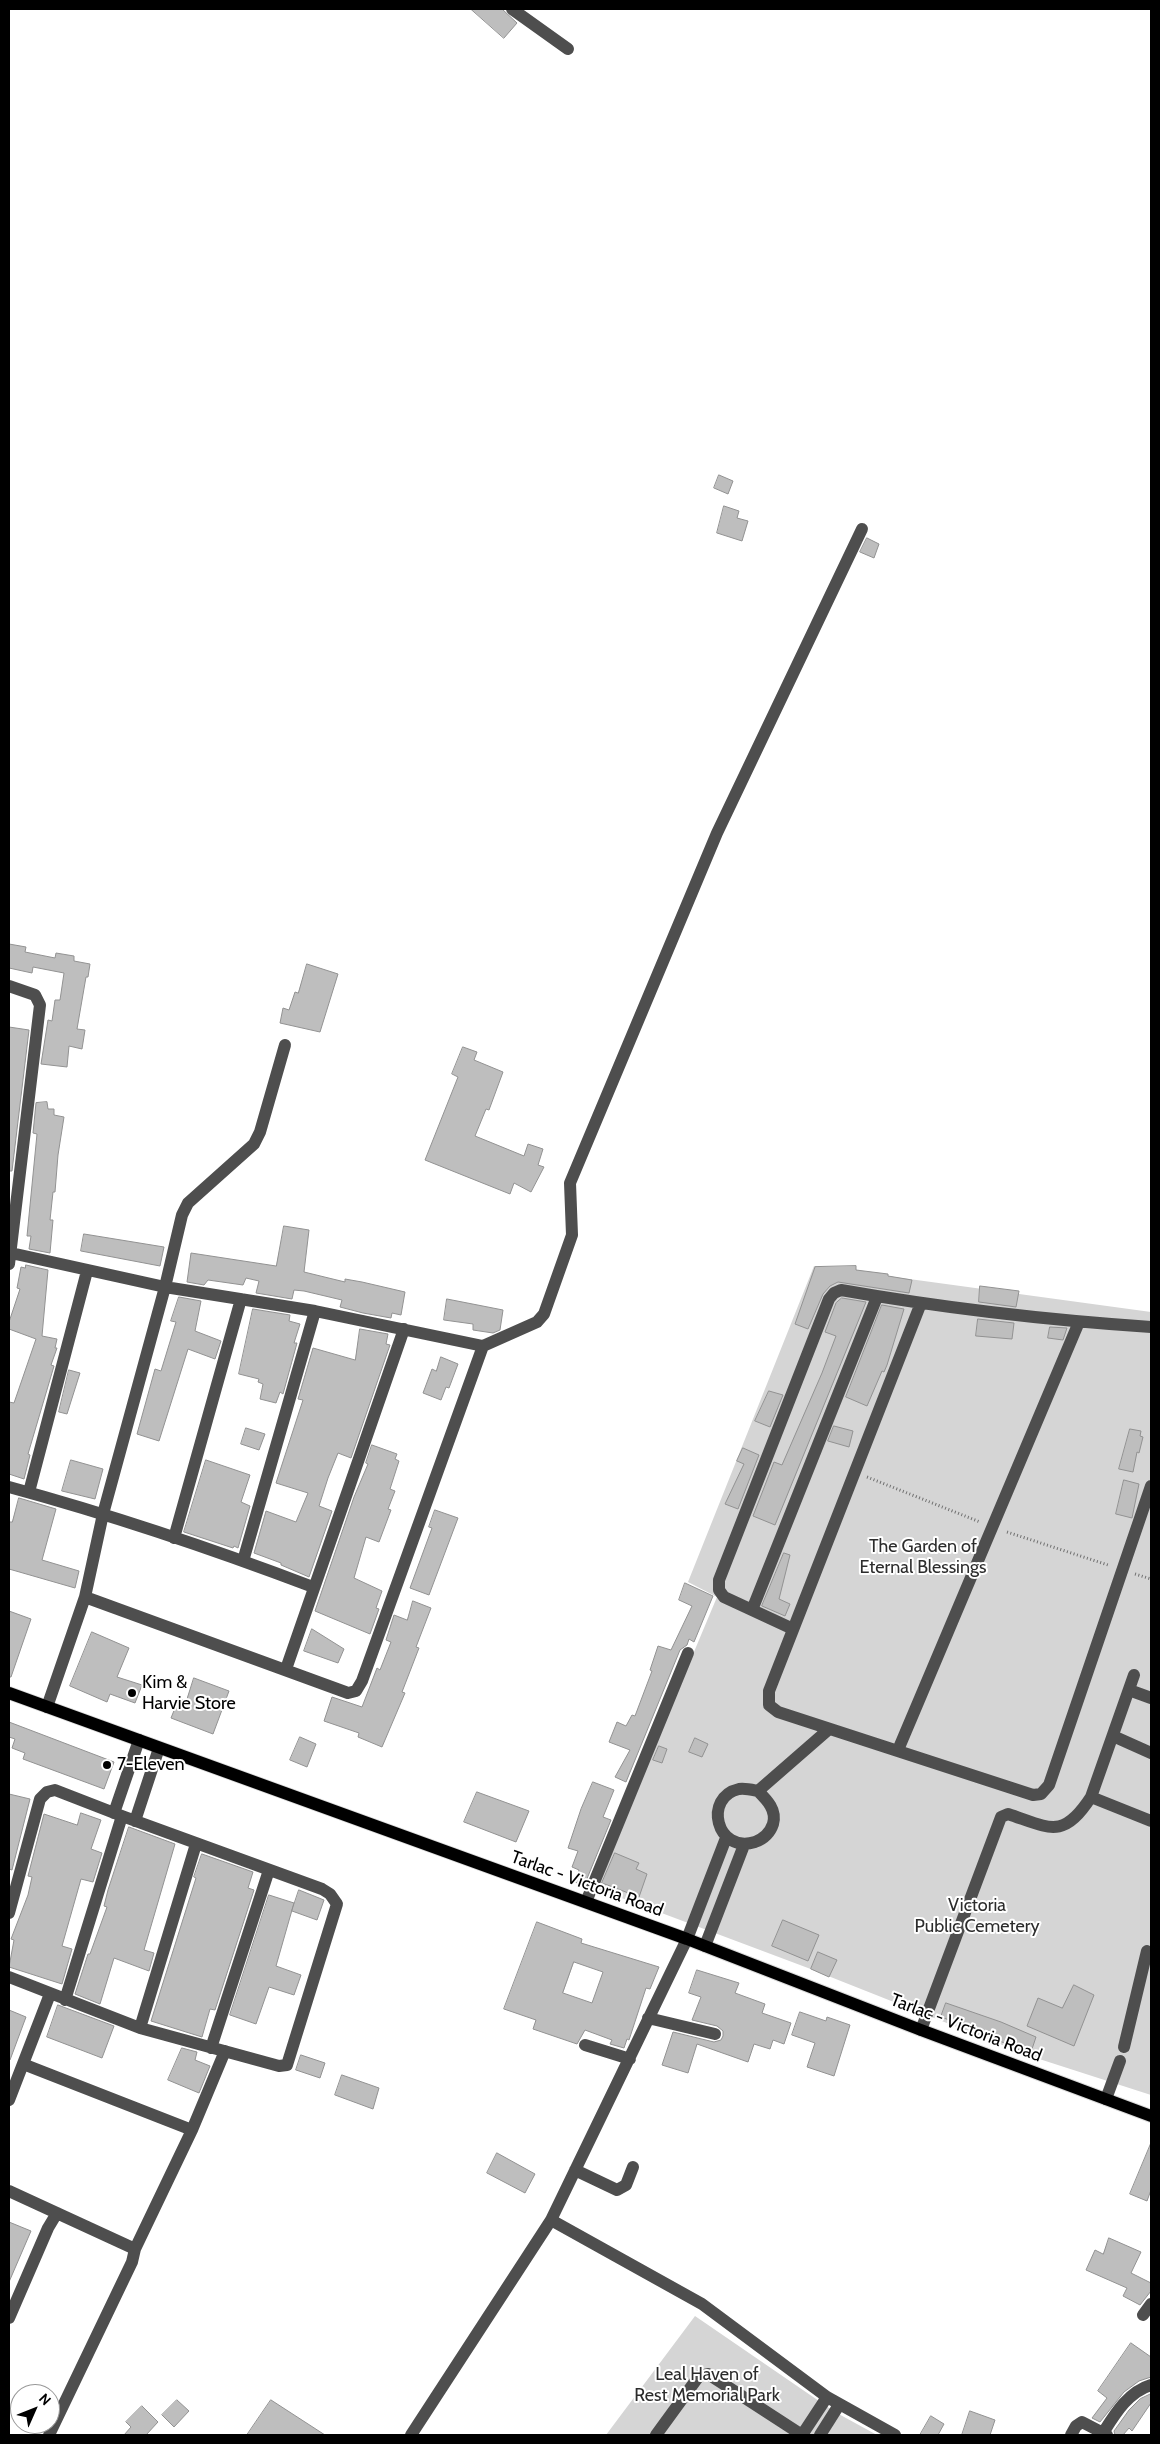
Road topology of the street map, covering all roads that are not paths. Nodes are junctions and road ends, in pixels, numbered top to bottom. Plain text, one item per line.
1 (512, 9) edge
2 (568, 49) dead end
3 (862, 529) dead end
4 (9, 986) edge
5 (285, 1045) dead end
6 (10, 1259) edge
7 (87, 1271) junction
8 (165, 1286) junction
9 (877, 1297) junction
10 (241, 1299) junction
11 (921, 1303) junction
12 (315, 1311) junction
13 (1079, 1322) junction
14 (1151, 1328) edge
15 (404, 1329) junction
16 (483, 1346) junction
17 (1151, 1486) edge
18 (9, 1487) edge
19 (29, 1492) junction
20 (103, 1514) junction
21 (174, 1538) junction
22 (243, 1560) junction
23 (313, 1587) junction
24 (85, 1597) junction
25 (752, 1610) junction
26 (793, 1629) junction
27 (688, 1653) dead end
28 (286, 1669) junction
29 (1134, 1675) dead end
30 (1129, 1690) junction
31 (9, 1693) edge
32 (1151, 1698) edge
33 (47, 1707) junction
34 (828, 1730) junction
35 (1113, 1736) junction
36 (139, 1740) junction
37 (159, 1748) junction
38 (898, 1750) junction
39 (1151, 1753) edge
40 (758, 1791) junction
41 (1091, 1797) junction
42 (118, 1815) junction
43 (135, 1821) junction
44 (1151, 1821) edge
45 (726, 1838) junction
46 (196, 1844) junction
47 (744, 1845) junction
48 (269, 1870) junction
49 (586, 1902) junction
50 (9, 1913) edge
51 (687, 1939) junction
52 (705, 1946) junction
53 (1147, 1952) dead end
54 (9, 1977) edge
55 (50, 1994) junction
56 (65, 2000) junction
57 (648, 2018) junction
58 (140, 2028) junction
59 (921, 2030) junction
60 (715, 2034) dead end
61 (585, 2045) dead end
62 (1124, 2047) dead end
63 (211, 2048) junction
64 (225, 2051) junction
65 (630, 2058) junction
66 (1120, 2060) dead end
67 (23, 2064) junction
68 (1106, 2099) junction
69 (9, 2100) edge
70 (1151, 2116) edge
71 (192, 2130) junction
72 (632, 2167) dead end
73 (575, 2170) junction
74 (9, 2191) edge
75 (57, 2213) junction
76 (552, 2220) junction
77 (135, 2249) junction
78 (1151, 2304) edge
79 (1143, 2315) dead end
80 (9, 2318) edge
81 (1151, 2385) edge
82 (827, 2397) junction
83 (839, 2405) junction
84 (1105, 2434) edge
85 (49, 2435) edge
86 (411, 2435) edge
87 (656, 2435) edge
88 (802, 2435) edge
89 (820, 2435) edge
90 (895, 2435) edge
91 (1071, 2435) edge

1 - 2 street
3 - 16 street
4 - 6 street
5 - 8 street
6 - 7 street
7 - 8 street
7 - 19 street
8 - 10 street
8 - 20 street
9 - 11 street
9 - 25 street
9 - 25 street
10 - 12 street
10 - 21 street
11 - 13 street
11 - 26 street
12 - 15 street
12 - 22 street
13 - 14 street
13 - 38 street
15 - 16 street
15 - 23 street
16 - 28 street
17 - 38 street
18 - 19 street
19 - 20 street
20 - 21 street
20 - 24 street
21 - 22 street
22 - 23 street
23 - 28 street
24 - 28 street
24 - 33 street
25 - 26 street
26 - 34 street
27 - 49 street
29 - 30 street
30 - 32 street
30 - 35 street
31 - 33 main road, Tarlac - Victoria Road
33 - 36 main road, Tarlac - Victoria Road
34 - 38 street
34 - 40 street
35 - 39 street
35 - 41 street
36 - 37 main road, Tarlac - Victoria Road
36 - 42 street
37 - 43 street
37 - 49 main road, Tarlac - Victoria Road
40 - 45 street
40 - 47 street
41 - 44 street
41 - 59 street
42 - 43 street
42 - 50 street
42 - 56 street
43 - 46 street
45 - 47 street
45 - 51 street
46 - 48 street
46 - 58 street
47 - 52 street
48 - 63 street
48 - 64 street
49 - 51 main road, Tarlac - Victoria Road
51 - 52 main road, Tarlac - Victoria Road
51 - 57 street
52 - 59 main road, Tarlac - Victoria Road
53 - 62 street
54 - 55 street
55 - 56 street
55 - 67 street
56 - 58 street
57 - 60 street
57 - 65 street
58 - 63 street
59 - 68 main road, Tarlac - Victoria Road
61 - 65 street
63 - 64 street
64 - 71 street
65 - 73 street
66 - 68 street
67 - 69 street
67 - 71 street
68 - 70 main road, Tarlac - Victoria Road
71 - 77 street
72 - 73 street
73 - 76 street
74 - 75 street
75 - 77 street
75 - 80 street
76 - 82 street
76 - 86 street
77 - 85 street
78 - 79 street
81 - 84 street
82 - 83 street
82 - 88 street
83 - 89 street
83 - 90 street
84 - 91 street
87 - 88 street

